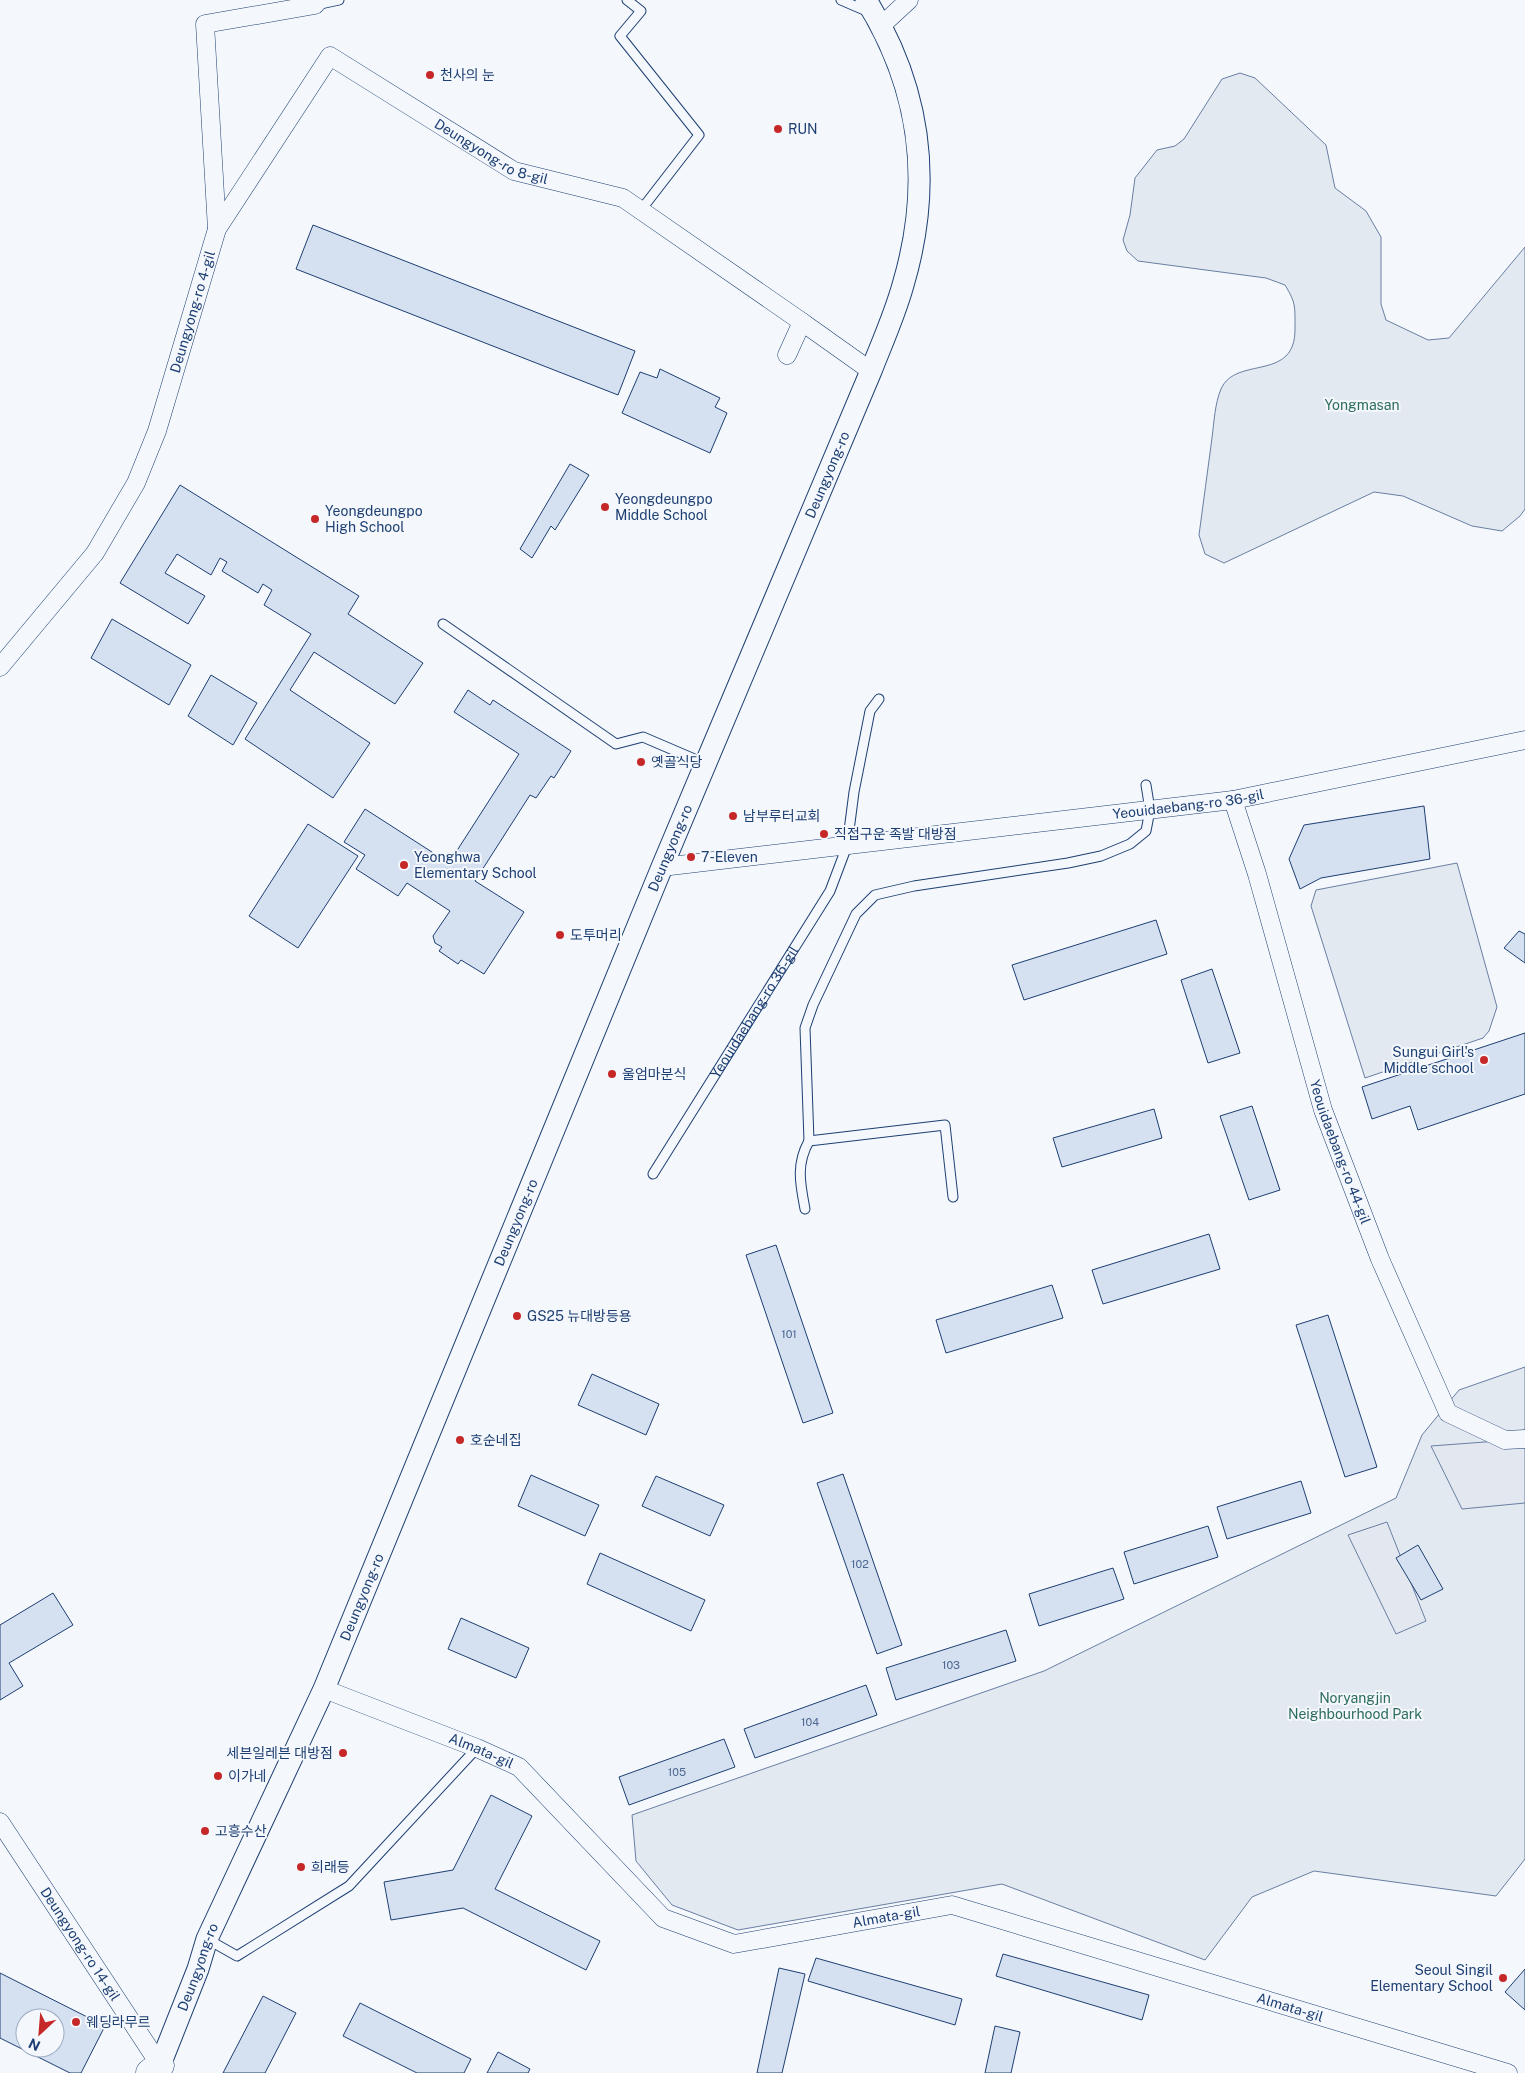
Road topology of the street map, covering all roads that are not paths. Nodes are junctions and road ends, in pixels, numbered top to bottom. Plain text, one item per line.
1 (339, 0) edge
2 (627, 0) edge
3 (841, 0) edge
4 (909, 0) edge
5 (317, 3) edge
6 (874, 14) edge
7 (641, 210) junction
8 (217, 229) junction
9 (802, 322) junction
10 (787, 355) dead end
11 (871, 371) junction
12 (443, 624) dead end
13 (0, 667) edge
14 (879, 699) dead end
15 (1525, 740) edge
16 (706, 764) junction
17 (1146, 785) dead end
18 (1233, 800) junction
19 (1150, 810) junction
20 (847, 846) junction
21 (662, 867) junction
22 (810, 1141) junction
23 (652, 1174) dead end
24 (953, 1198) dead end
25 (805, 1209) dead end
26 (1525, 1439) edge
27 (324, 1689) junction
28 (476, 1748) junction
29 (0, 1822) edge
30 (207, 1939) junction
31 (156, 2070) edge
32 (1508, 2073) edge

1 - 5 lane
2 - 7 lane
3 - 6 lane
4 - 6 street
5 - 8 street, Deungyong-ro 4-gil
6 - 11 street, Deungyong-ro
7 - 8 street, Deungyong-ro 8-gil
7 - 9 street, Deungyong-ro 8-gil
8 - 13 street, Deungyong-ro 4-gil
9 - 10 street
9 - 11 street
11 - 16 street, Deungyong-ro
12 - 16 lane
14 - 20 lane, Yeouidaebang-ro 36-gil
15 - 18 street, Yeouidaebang-ro 36-gil
16 - 21 street, Deungyong-ro
17 - 19 lane
18 - 19 street, Yeouidaebang-ro 36-gil
18 - 26 street, Yeouidaebang-ro 44-gil
19 - 20 street, Yeouidaebang-ro 36-gil
19 - 22 lane
20 - 21 street, Yeouidaebang-ro 36-gil
20 - 23 lane, Yeouidaebang-ro 36-gil
21 - 27 street, Deungyong-ro
22 - 24 lane
22 - 25 lane
27 - 28 street, Almata-gil
27 - 30 street, Deungyong-ro
28 - 30 lane
28 - 32 street, Almata-gil
29 - 31 street, Deungyong-ro 14-gil
30 - 31 street, Deungyong-ro

